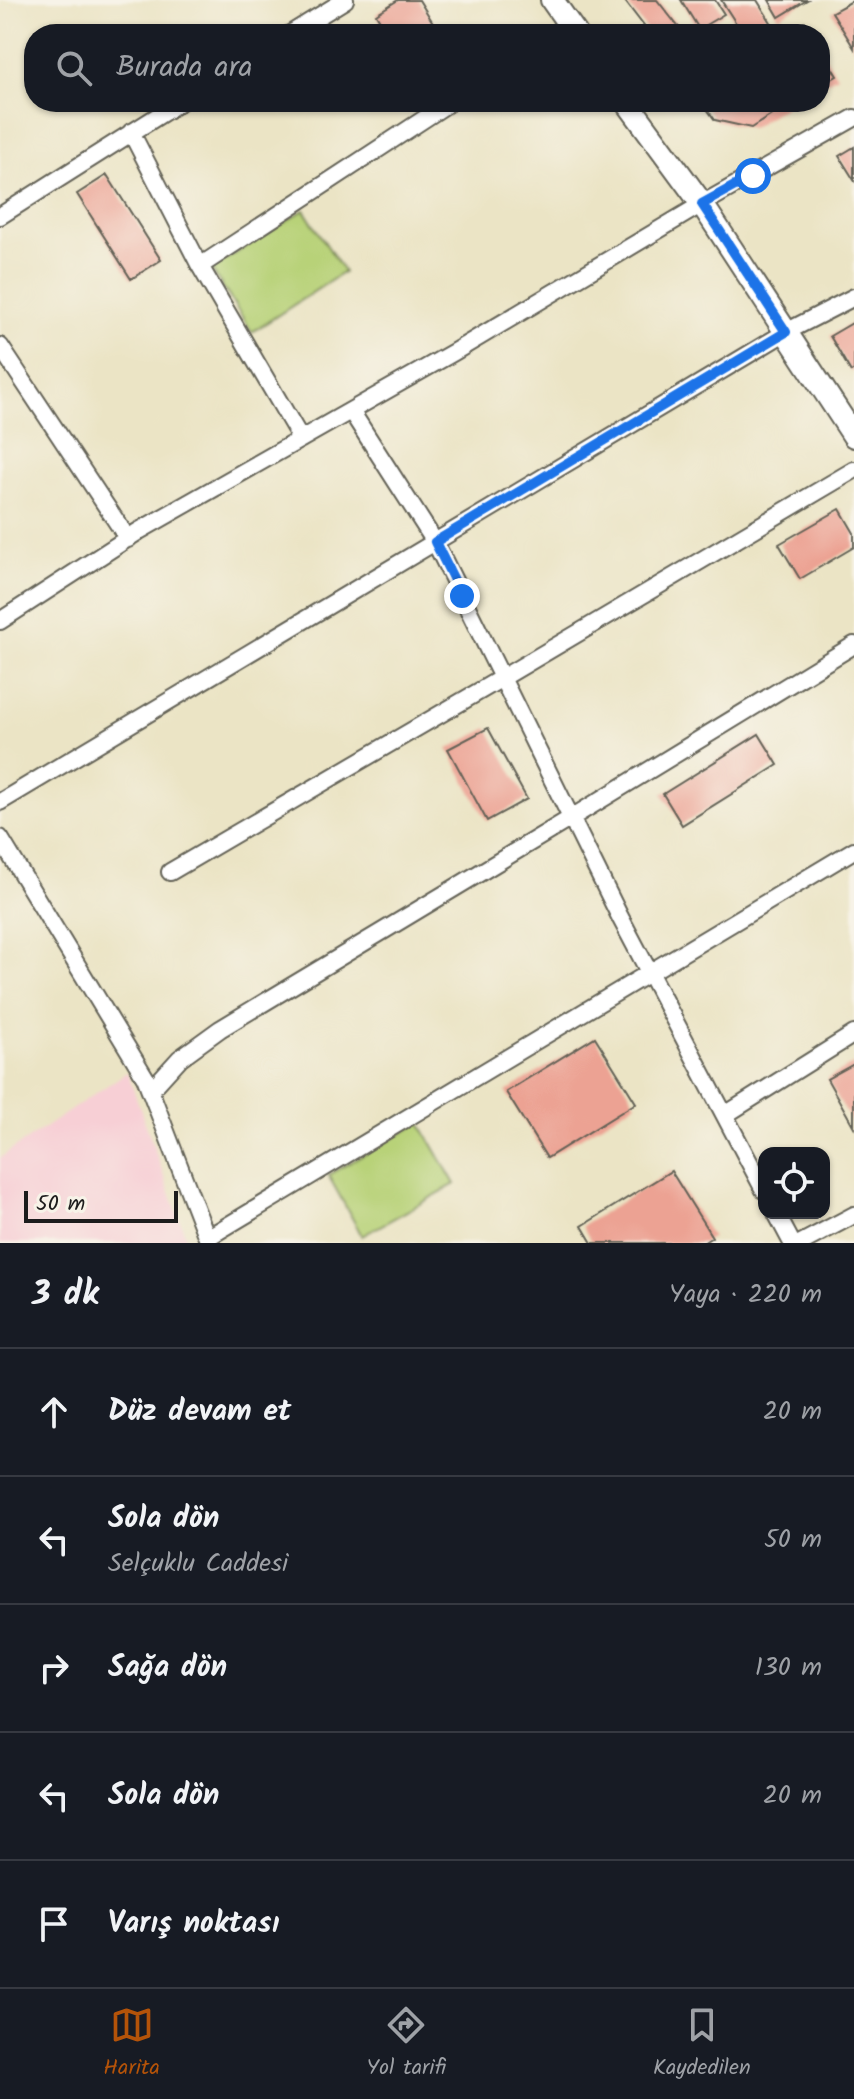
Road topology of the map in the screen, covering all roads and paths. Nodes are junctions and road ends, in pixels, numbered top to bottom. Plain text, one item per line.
1 (345, 0) edge
2 (552, 0) edge
3 (306, 24) edge
4 (563, 24) edge
5 (164, 112) edge
6 (435, 112) edge
7 (634, 112) edge
8 (854, 118) edge
9 (131, 132) junction
10 (702, 204) junction
11 (0, 216) edge
12 (200, 266) junction
13 (854, 297) edge
14 (786, 332) junction
15 (0, 346) edge
16 (351, 411) junction
17 (854, 436) edge
18 (301, 439) junction
19 (854, 470) edge
20 (128, 539) junction
21 (435, 542) junction
22 (0, 621) edge
23 (854, 645) edge
24 (502, 678) junction
25 (0, 802) edge
26 (571, 818) junction
27 (0, 838) edge
28 (854, 850) edge
29 (170, 872) dead end
30 (650, 973) junction
31 (854, 1034) edge
32 (150, 1091) junction
33 (725, 1115) junction
34 (758, 1178) edge
35 (854, 1215) edge
36 (779, 1219) edge
37 (208, 1241) edge
38 (792, 1243) edge
39 (801, 1243) edge

1 - 3 street
2 - 4 street
5 - 9 street
6 - 12 street
7 - 10 street
8 - 10 street
9 - 11 street
9 - 12 street
10 - 14 street
10 - 16 street
12 - 18 street
13 - 14 street
14 - 17 street
14 - 21 street
15 - 20 street
16 - 18 street
16 - 21 street
18 - 20 street
19 - 24 street
20 - 22 street
21 - 24 street
21 - 25 street
23 - 26 street
24 - 26 street
24 - 29 street
26 - 30 street
26 - 32 street
27 - 32 street
28 - 30 street
30 - 33 street
30 - 37 street
31 - 33 street
32 - 37 street
33 - 34 street
35 - 39 street
36 - 38 street

